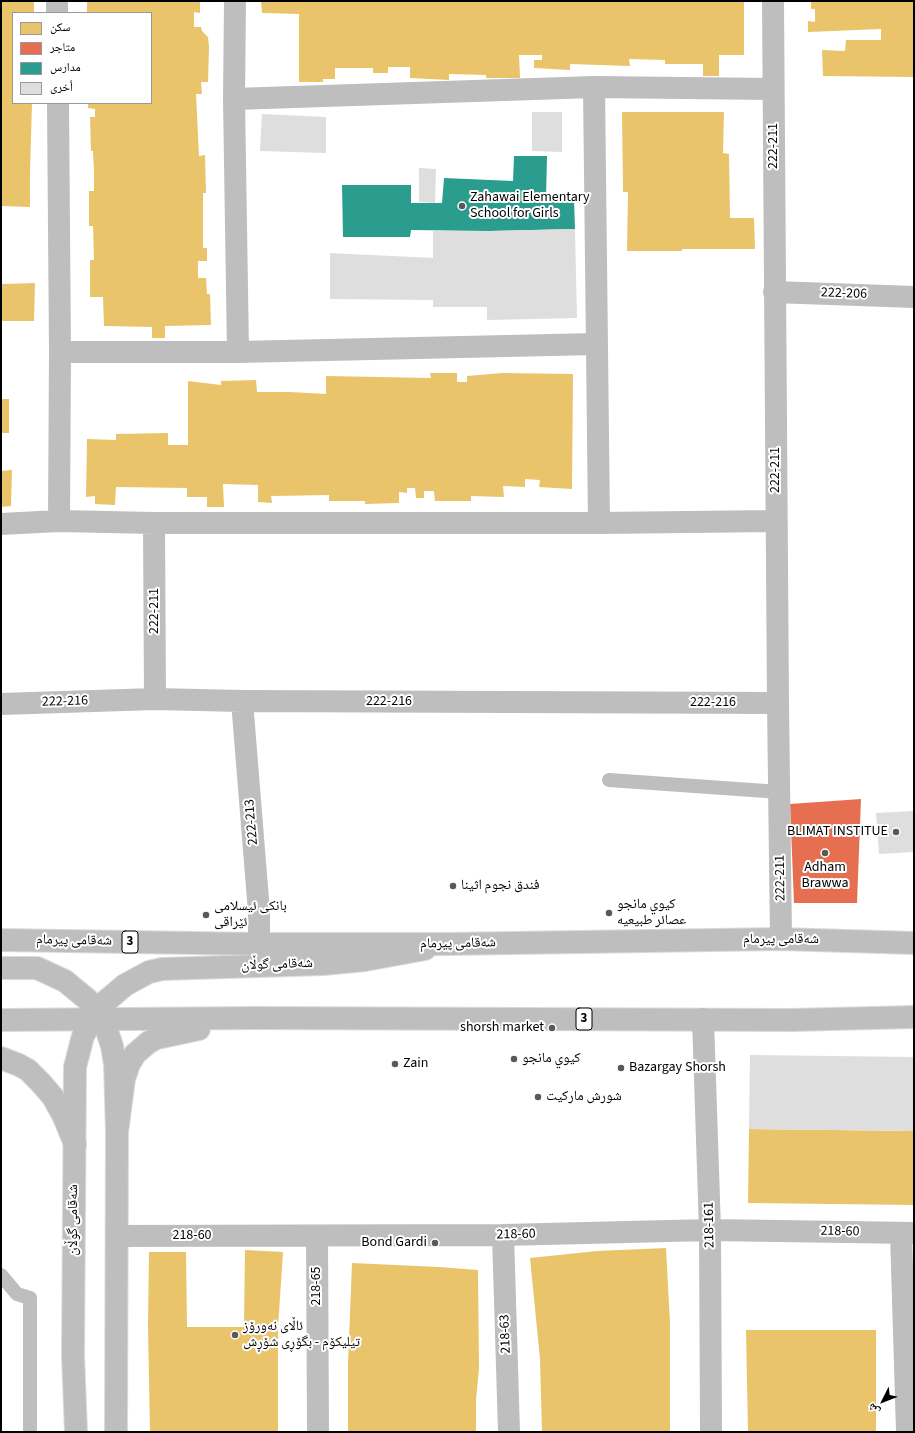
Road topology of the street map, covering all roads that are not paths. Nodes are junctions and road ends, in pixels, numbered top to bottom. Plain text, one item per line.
1 (57, 1) edge
2 (235, 1) edge
3 (773, 1) edge
4 (58, 12) edge
5 (594, 87) junction
6 (773, 89) junction
7 (234, 99) junction
8 (58, 104) edge
9 (774, 292) junction
10 (914, 297) edge
11 (596, 344) junction
12 (60, 352) junction
13 (238, 352) junction
14 (59, 521) junction
15 (776, 521) junction
16 (154, 523) junction
17 (599, 523) junction
18 (1, 524) edge
19 (155, 699) junction
20 (242, 701) junction
21 (778, 703) junction
22 (1, 704) edge
23 (609, 780) dead end
24 (780, 792) junction
25 (781, 939) junction
26 (1, 940) edge
27 (914, 943) edge
28 (259, 944) junction
29 (446, 944) junction
30 (1, 968) edge
31 (97, 1017) junction
32 (914, 1017) edge
33 (254, 1018) junction
34 (703, 1019) junction
35 (1, 1020) edge
36 (1, 1058) edge
37 (116, 1132) junction
38 (75, 1144) junction
39 (710, 1230) junction
40 (907, 1233) edge
41 (503, 1235) junction
42 (117, 1236) junction
43 (317, 1236) junction
44 (1, 1275) edge
45 (30, 1432) edge
46 (76, 1432) edge
47 (116, 1432) edge
48 (318, 1432) edge
49 (509, 1432) edge
50 (711, 1432) edge
51 (907, 1432) edge

1 - 4 main road
2 - 7 main road
3 - 6 main road, 222-211
5 - 6 main road
5 - 7 main road
5 - 11 main road
6 - 9 main road, 222-211
7 - 13 main road
8 - 12 main road
9 - 10 main road, 222-206
9 - 15 main road, 222-211
11 - 13 main road
11 - 17 main road
12 - 13 main road
12 - 14 main road
14 - 16 main road
14 - 18 main road
15 - 17 main road
15 - 21 main road, 222-211
16 - 17 main road
16 - 19 main road, 222-211
19 - 20 main road, 222-216
19 - 22 main road, 222-216
20 - 21 main road, 222-216
20 - 28 main road, 222-213
21 - 24 main road, 222-211
23 - 24 lane
24 - 25 main road, 222-211
25 - 27 main road, شەقامی پیرمام / 3
25 - 29 main road, شەقامی پیرمام / 3
26 - 28 main road, شەقامی پیرمام / 3
28 - 29 main road, شەقامی پیرمام / 3
29 - 31 main road, شەقامی گوڵان
30 - 31 main road
31 - 33 main road, 3
31 - 35 main road, 3
31 - 37 main road
31 - 38 main road, شەقامی گوڵان
32 - 34 main road, 3
33 - 34 main road, 3
33 - 37 main road
34 - 39 main road, 218-161
36 - 38 main road
37 - 42 main road
38 - 46 main road, شەقامی گوڵان
39 - 40 main road, 218-60
39 - 41 main road, 218-60
39 - 50 main road, 218-161
40 - 51 main road
41 - 43 main road, 218-60
41 - 49 main road, 218-63
42 - 43 main road, 218-60
42 - 47 main road
43 - 48 main road, 218-65
44 - 45 lane

